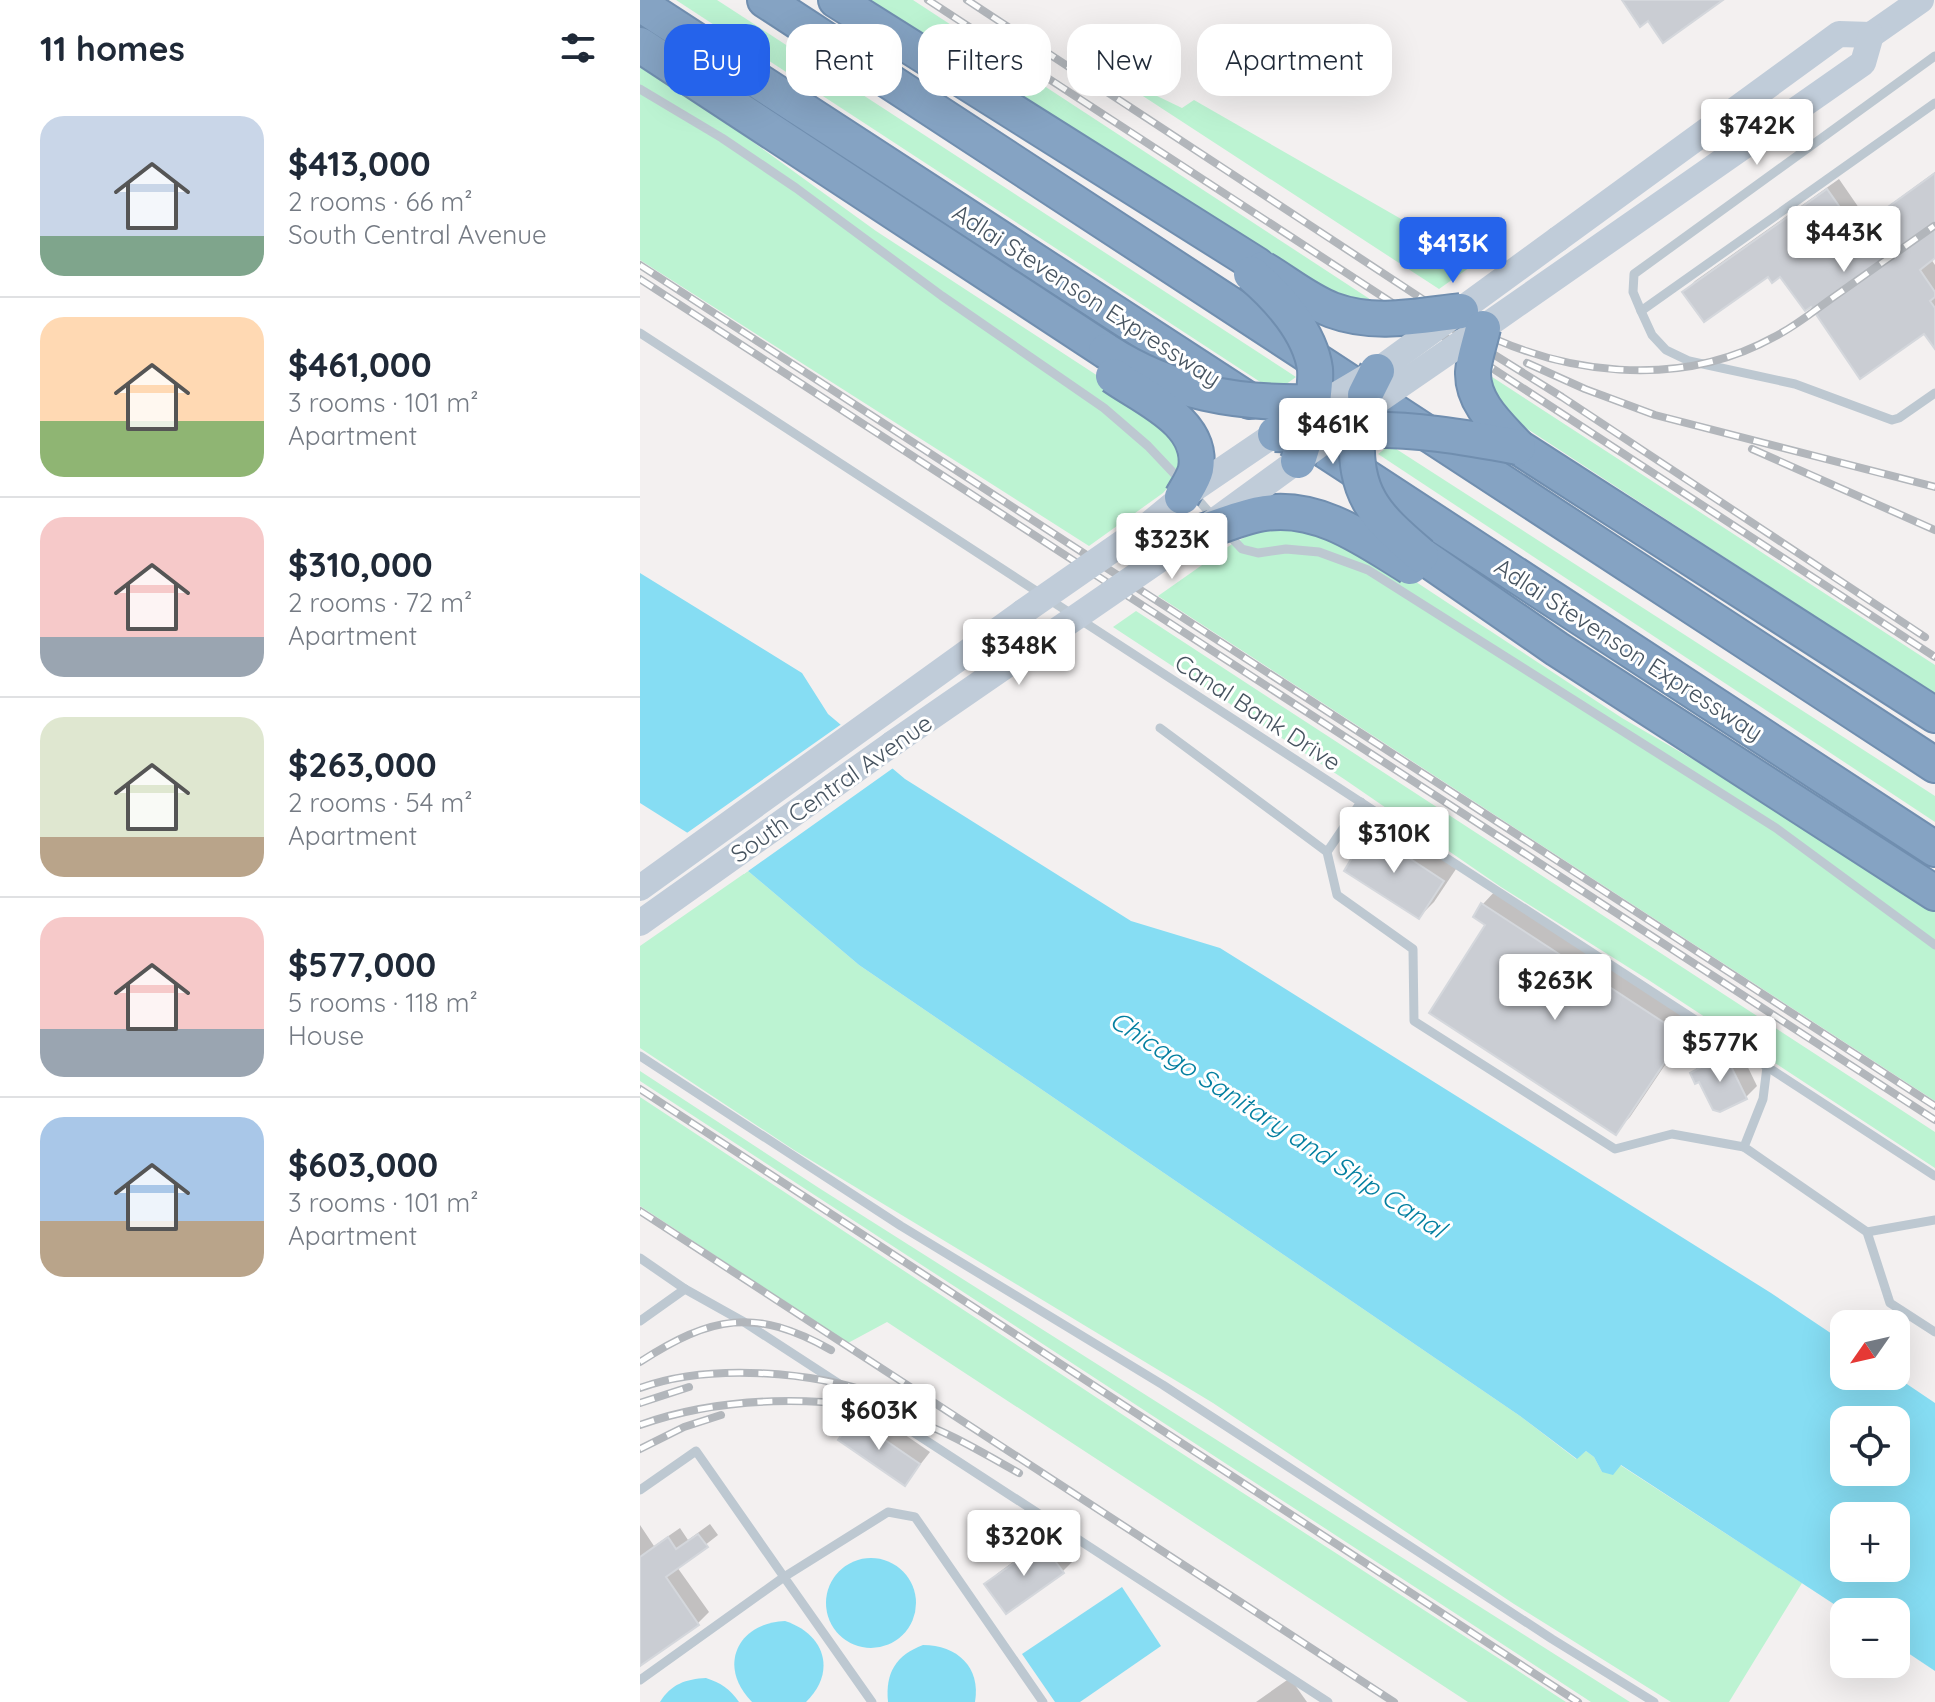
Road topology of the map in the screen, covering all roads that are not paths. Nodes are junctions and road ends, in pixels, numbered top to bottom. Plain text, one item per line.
1 (765, 0) edge
2 (836, 0) edge
3 (1921, 0) edge
4 (640, 4) edge
5 (1871, 35) junction
6 (640, 45) edge
7 (1935, 56) edge
8 (640, 89) edge
9 (1935, 103) edge
10 (1254, 270) junction
11 (1641, 311) junction
12 (1472, 319) junction
13 (640, 333) edge
14 (1101, 358) junction
15 (1935, 393) edge
16 (1335, 414) junction
17 (1518, 447) junction
18 (1182, 497) junction
19 (1198, 533) junction
20 (1416, 562) junction
21 (1935, 715) edge
22 (1160, 728) dead end
23 (1935, 765) edge
24 (1361, 802) junction
25 (1935, 849) edge
26 (1327, 852) junction
27 (640, 888) edge
28 (1935, 893) edge
29 (640, 923) edge
30 (1935, 945) edge
31 (640, 1056) edge
32 (1767, 1067) junction
33 (1744, 1147) junction
34 (1935, 1176) edge
35 (1935, 1220) edge
36 (1867, 1232) junction
37 (640, 1258) edge
38 (685, 1289) junction
39 (640, 1321) edge
40 (1935, 1332) edge
41 (640, 1490) edge
42 (784, 1577) junction
43 (640, 1680) edge
44 (872, 1702) edge
45 (1043, 1702) edge
46 (1328, 1702) edge
47 (1654, 1702) edge

1 - 23 highway
2 - 10 highway
3 - 5 main road, South Central Avenue
4 - 25 highway, Adlai Stevenson Expressway
5 - 12 main road, South Central Avenue
5 - 12 main road, South Central Avenue, bridge
6 - 14 highway
7 - 11 lane
8 - 30 lane
9 - 11 lane
10 - 12 highway, bridge
10 - 16 highway, bridge
11 - 15 lane
12 - 16 main road, South Central Avenue, bridge
12 - 17 highway, bridge
13 - 24 lane, Canal Bank Drive
14 - 16 highway, bridge
14 - 18 highway, bridge
16 - 17 highway, bridge
16 - 18 main road, South Central Avenue, bridge
16 - 19 main road, South Central Avenue, bridge
16 - 20 highway, bridge
17 - 21 highway
18 - 27 main road, South Central Avenue, bridge
19 - 20 highway, bridge
19 - 29 main road, South Central Avenue, bridge
20 - 28 highway
22 - 26 lane
24 - 26 lane
24 - 32 lane, Canal Bank Drive
26 - 33 lane
31 - 47 lane
32 - 33 lane
32 - 34 lane, Canal Bank Drive
33 - 36 lane
35 - 36 lane
36 - 40 lane
37 - 38 lane
38 - 39 lane
38 - 46 lane
41 - 42 lane
42 - 43 lane
42 - 44 lane
42 - 45 lane

